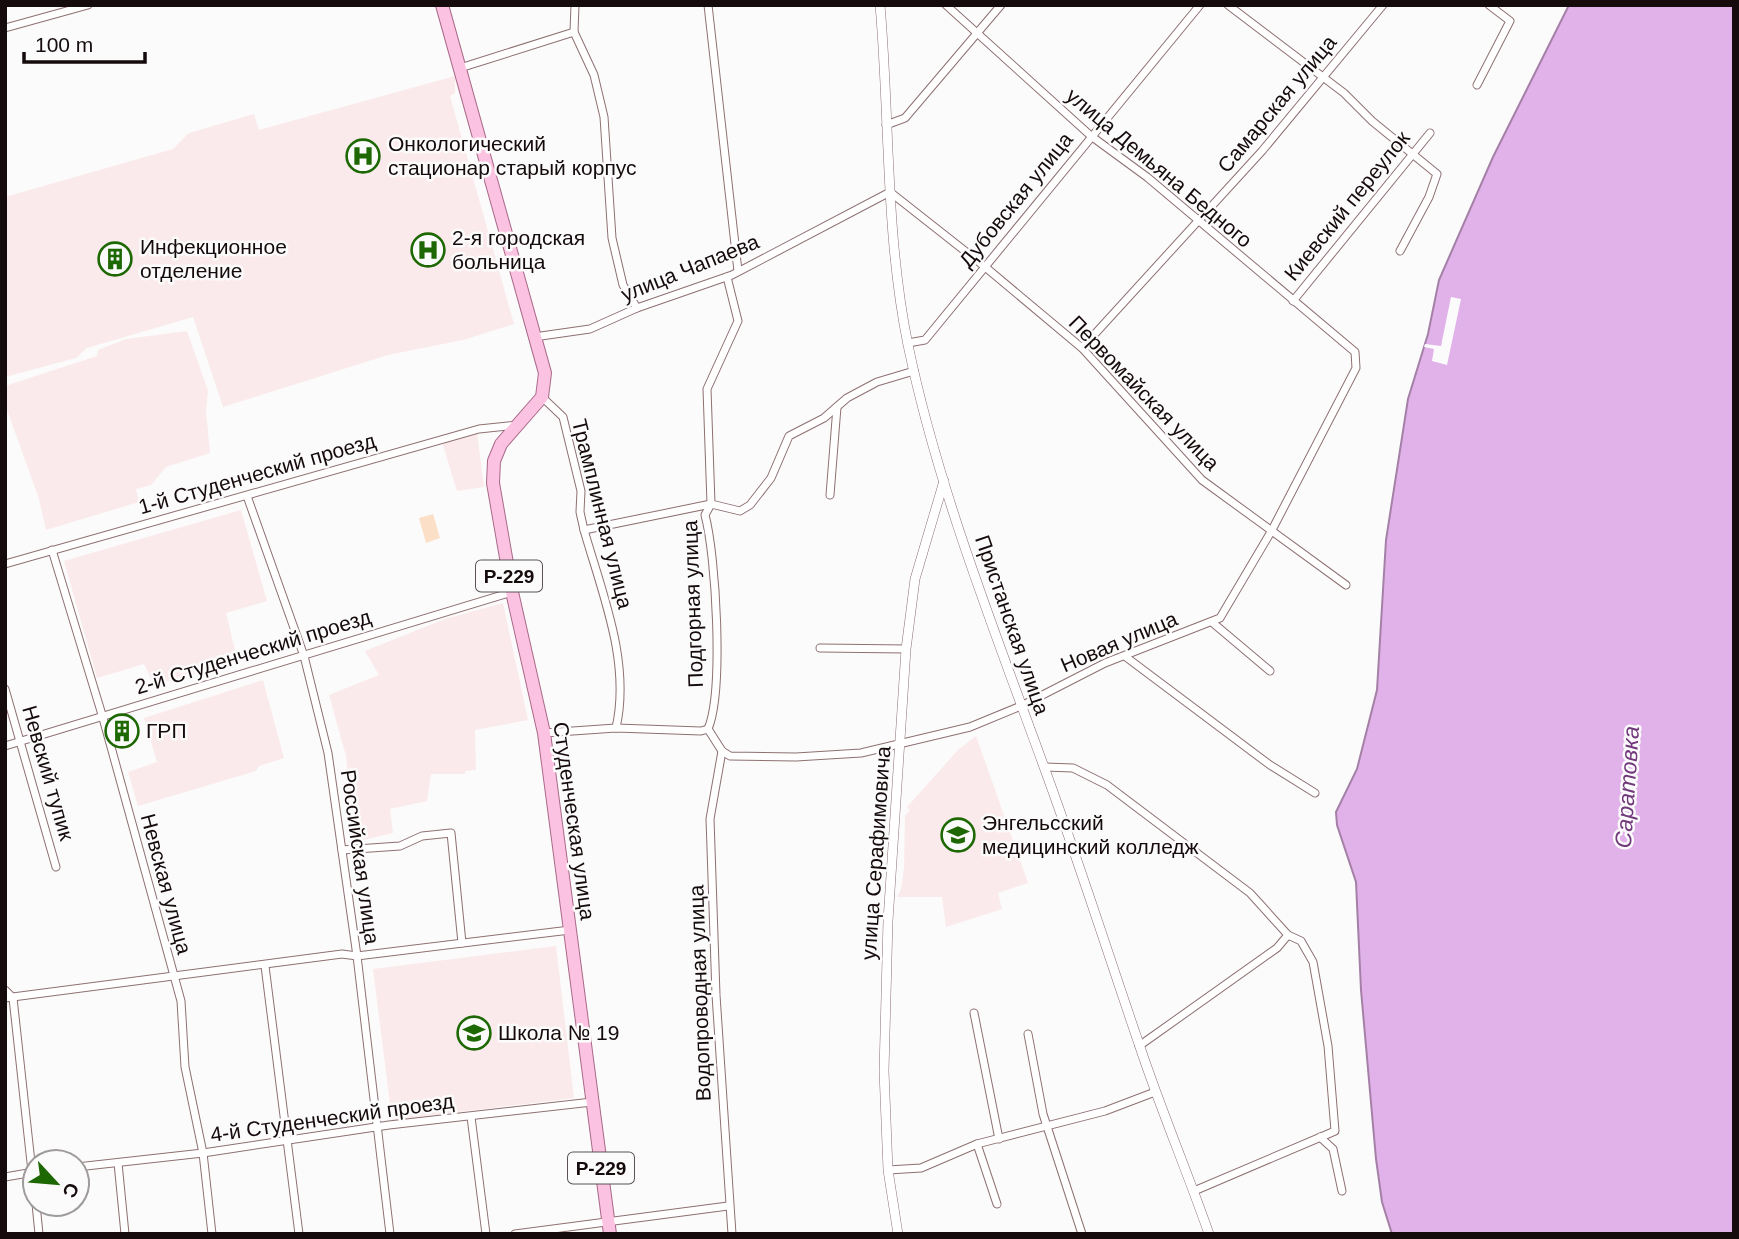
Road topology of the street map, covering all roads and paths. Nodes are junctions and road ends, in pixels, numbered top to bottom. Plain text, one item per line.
1 (88, 5) edge
2 (442, 5) edge
3 (575, 5) edge
4 (708, 5) edge
5 (880, 5) edge
6 (946, 5) edge
7 (1002, 5) edge
8 (1200, 5) edge
9 (1228, 5) edge
10 (1383, 5) edge
11 (1489, 5) edge
12 (5, 29) edge
13 (574, 32) junction
14 (977, 35) junction
15 (460, 68) junction
16 (1322, 79) junction
17 (1477, 86) dead end
18 (886, 125) junction
19 (1430, 132) dead end
20 (1091, 136) junction
21 (1412, 153) junction
22 (890, 192) junction
23 (1198, 222) junction
24 (1400, 251) dead end
25 (984, 266) junction
26 (738, 271) junction
27 (727, 277) junction
28 (1293, 301) junction
29 (637, 308) junction
30 (534, 337) junction
31 (908, 343) junction
32 (1082, 348) junction
33 (1355, 352) joint
34 (914, 370) junction
35 (542, 397) junction
36 (837, 407) junction
37 (519, 425) junction
38 (944, 479) junction
39 (830, 495) dead end
40 (247, 496) junction
41 (711, 504) junction
42 (584, 530) junction
43 (1272, 530) junction
44 (52, 550) junction
45 (5, 564) edge
46 (1346, 585) dead end
47 (512, 592) junction
48 (1213, 622) junction
49 (820, 648) dead end
50 (906, 649) junction
51 (303, 656) junction
52 (1126, 657) junction
53 (1270, 670) dead end
54 (5, 690) edge
55 (1021, 706) junction
56 (103, 718) junction
57 (616, 728) junction
58 (708, 729) junction
59 (544, 733) junction
60 (20, 742) junction
61 (900, 745) junction
62 (5, 746) edge
63 (722, 751) junction
64 (1045, 767) junction
65 (1315, 793) dead end
66 (342, 850) junction
67 (56, 867) dead end
68 (570, 930) junction
69 (1288, 935) junction
70 (462, 943) junction
71 (357, 956) junction
72 (265, 966) junction
73 (173, 976) junction
74 (5, 990) edge
75 (9, 998) edge
76 (974, 1013) dead end
77 (1028, 1034) dead end
78 (1139, 1046) junction
79 (1155, 1092) junction
80 (592, 1102) junction
81 (471, 1117) junction
82 (1048, 1126) junction
83 (375, 1128) junction
84 (1320, 1137) junction
85 (286, 1139) junction
86 (999, 1139) junction
87 (977, 1144) junction
88 (30, 1148) edge
89 (203, 1153) junction
90 (118, 1163) junction
91 (91, 1166) edge
92 (888, 1170) junction
93 (1194, 1191) junction
94 (1342, 1191) dead end
95 (997, 1204) dead end
96 (728, 1206) junction
97 (609, 1228) edge
98 (125, 1234) edge
99 (212, 1234) edge
100 (299, 1234) edge
101 (390, 1234) edge
102 (486, 1234) edge
103 (515, 1234) edge
104 (732, 1234) edge
105 (898, 1234) edge
106 (1082, 1234) edge
107 (1209, 1234) edge

1 - 12 street
2 - 15 main road
3 - 13 street
4 - 26 street
5 - 18 street, Пристанская улица
6 - 14 street, улица Демьяна Бедного
7 - 14 street
8 - 20 street, Дубовская улица
9 - 16 street
10 - 16 street, Самарская улица
11 - 17 street
13 - 15 street
13 - 29 street
14 - 18 street
14 - 20 street, улица Демьяна Бедного
15 - 30 main road
16 - 21 street
16 - 23 street, Самарская улица
18 - 22 street, Пристанская улица
19 - 21 street, Киевский переулок
20 - 23 street, улица Демьяна Бедного
20 - 25 street, Дубовская улица
21 - 24 street
21 - 28 street, Киевский переулок
22 - 25 street, Первомайская улица
22 - 26 street, улица Чапаева
22 - 31 street, Пристанская улица
23 - 28 street, улица Демьяна Бедного
23 - 32 street, Самарская улица
25 - 31 street, Дубовская улица
25 - 32 street, Первомайская улица
26 - 27 street, улица Чапаева
27 - 29 street, улица Чапаева
27 - 41 street, Подгорная улица
28 - 33 street, улица Демьяна Бедного
29 - 30 street, улица Чапаева
30 - 35 main road
31 - 34 street, Пристанская улица
32 - 43 street, Первомайская улица
33 - 43 street, Новая улица
34 - 36 street
34 - 38 street, Пристанская улица
35 - 37 main road, Р-229
35 - 42 street, Трамплинная улица
36 - 39 street
36 - 41 street
37 - 40 street, 1-й Студенческий проезд
37 - 47 main road, Студенческая улица / Р-229
38 - 50 street, улица Серафимовича
38 - 55 street, Пристанская улица
40 - 44 street, 1-й Студенческий проезд
40 - 51 street, Российская улица
41 - 42 street
41 - 58 street, Подгорная улица
42 - 57 street, Трамплинная улица
43 - 46 street, Первомайская улица
43 - 48 street, Новая улица
44 - 45 street, 1-й Студенческий проезд
44 - 56 street, Невская улица
47 - 51 street, 2-й Студенческий проезд
47 - 59 main road, Студенческая улица / Р-229
48 - 52 street, Новая улица
48 - 53 street
49 - 50 street
50 - 61 street, улица Серафимовича
51 - 56 street, 2-й Студенческий проезд
51 - 66 street, Российская улица
52 - 55 street, Новая улица
52 - 65 street
54 - 60 street, Невский тупик
55 - 61 street, Новая улица
55 - 64 street, Пристанская улица
56 - 60 street, 2-й Студенческий проезд
56 - 73 street, Невская улица
57 - 58 street
57 - 59 street
58 - 63 street
59 - 68 main road, Студенческая улица / Р-229
60 - 62 street, 2-й Студенческий проезд
60 - 67 street, Невский тупик
61 - 63 street, Новая улица
61 - 92 street, улица Серафимовича
63 - 96 street, Водопроводная улица
64 - 69 street
64 - 78 street, Пристанская улица
66 - 70 street
66 - 71 street, Российская улица
68 - 70 street
68 - 80 main road, Студенческая улица / Р-229
69 - 78 street
69 - 84 street
70 - 71 street
71 - 72 street
71 - 83 street, Российская улица
72 - 73 street
72 - 85 street
73 - 75 street
73 - 89 street, Невская улица
74 - 75 street
75 - 88 street
76 - 86 street
77 - 82 street
78 - 79 street, Пристанская улица
79 - 82 street
79 - 93 street, Пристанская улица
80 - 81 street, 4-й Студенческий проезд
80 - 97 main road, Студенческая улица / Р-229
81 - 83 street, 4-й Студенческий проезд
81 - 102 street
82 - 86 street
82 - 106 street
83 - 85 street, 4-й Студенческий проезд
83 - 101 street, Российская улица
84 - 93 street
84 - 94 street
85 - 89 street, 4-й Студенческий проезд
85 - 100 street
86 - 87 street
87 - 92 street
87 - 95 street
89 - 90 street, 4-й Студенческий проезд
89 - 99 street, Невская улица
90 - 91 street, 4-й Студенческий проезд
90 - 98 street
92 - 105 street, улица Серафимовича
93 - 107 street, Пристанская улица
96 - 97 street
96 - 104 street, Водопроводная улица
97 - 103 street

